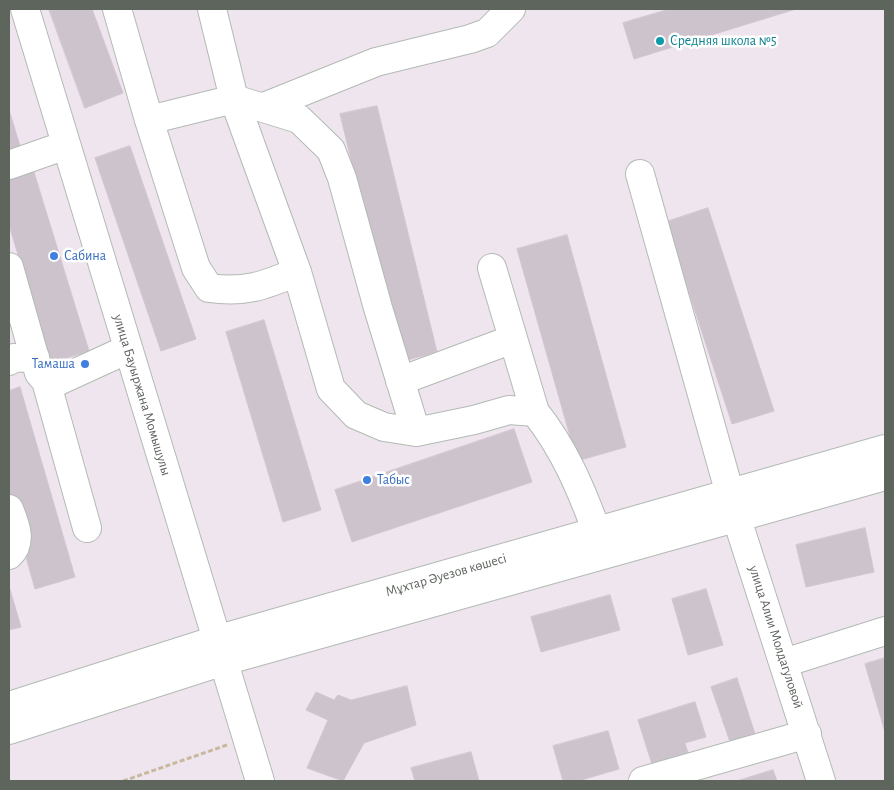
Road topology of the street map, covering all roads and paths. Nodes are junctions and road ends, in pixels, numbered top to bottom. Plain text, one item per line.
1 (25, 9) edge
2 (117, 9) edge
3 (212, 9) edge
4 (511, 9) edge
5 (234, 99) junction
6 (264, 107) junction
7 (149, 120) junction
8 (66, 145) junction
9 (9, 166) edge
10 (640, 174) dead end
11 (9, 268) edge
12 (492, 268) dead end
13 (297, 272) junction
14 (513, 339) junction
15 (128, 349) junction
16 (22, 359) edge
17 (46, 381) junction
18 (400, 381) junction
19 (535, 412) junction
20 (416, 432) junction
21 (885, 449) edge
22 (885, 476) edge
23 (735, 506) junction
24 (9, 509) edge
25 (87, 528) dead end
26 (597, 532) junction
27 (9, 555) edge
28 (885, 631) edge
29 (220, 651) junction
30 (784, 663) junction
31 (9, 706) edge
32 (9, 730) edge
33 (807, 734) junction
34 (247, 738) junction
35 (123, 781) edge
36 (260, 781) edge
37 (643, 781) edge
38 (822, 781) edge

1 - 8 street, улица Бауыржана Момышулы
2 - 7 street
3 - 5 street
4 - 6 street
5 - 6 street
5 - 7 street
5 - 13 street
6 - 18 street
7 - 13 street
8 - 9 street
8 - 15 street, улица Бауыржана Момышулы
10 - 23 street, улица Алии Молдагуловой
11 - 16 street
12 - 14 street
13 - 20 street
14 - 18 street
14 - 19 street
15 - 17 street
15 - 29 street, улица Бауыржана Момышулы
16 - 17 street
17 - 25 street
18 - 20 street
19 - 20 street
19 - 26 street
21 - 23 street, Мұхтар Әуезов көшесі
22 - 23 street, Мұхтар Әуезов көшесі
23 - 26 street, Мұхтар Әуезов көшесі
23 - 29 street, Мұхтар Әуезов көшесі
23 - 30 street, улица Алии Молдагуловой
24 - 27 street
26 - 29 street, Мұхтар Әуезов көшесі
28 - 30 street
29 - 31 street, Мұхтар Әуезов көшесі
29 - 32 street, Мұхтар Әуезов көшесі
29 - 34 street, улица Бауыржана Момышулы
30 - 33 street, улица Алии Молдагуловой
33 - 37 street
33 - 38 street, улица Алии Молдагуловой
34 - 35 path
34 - 36 street, улица Бауыржана Момышулы

